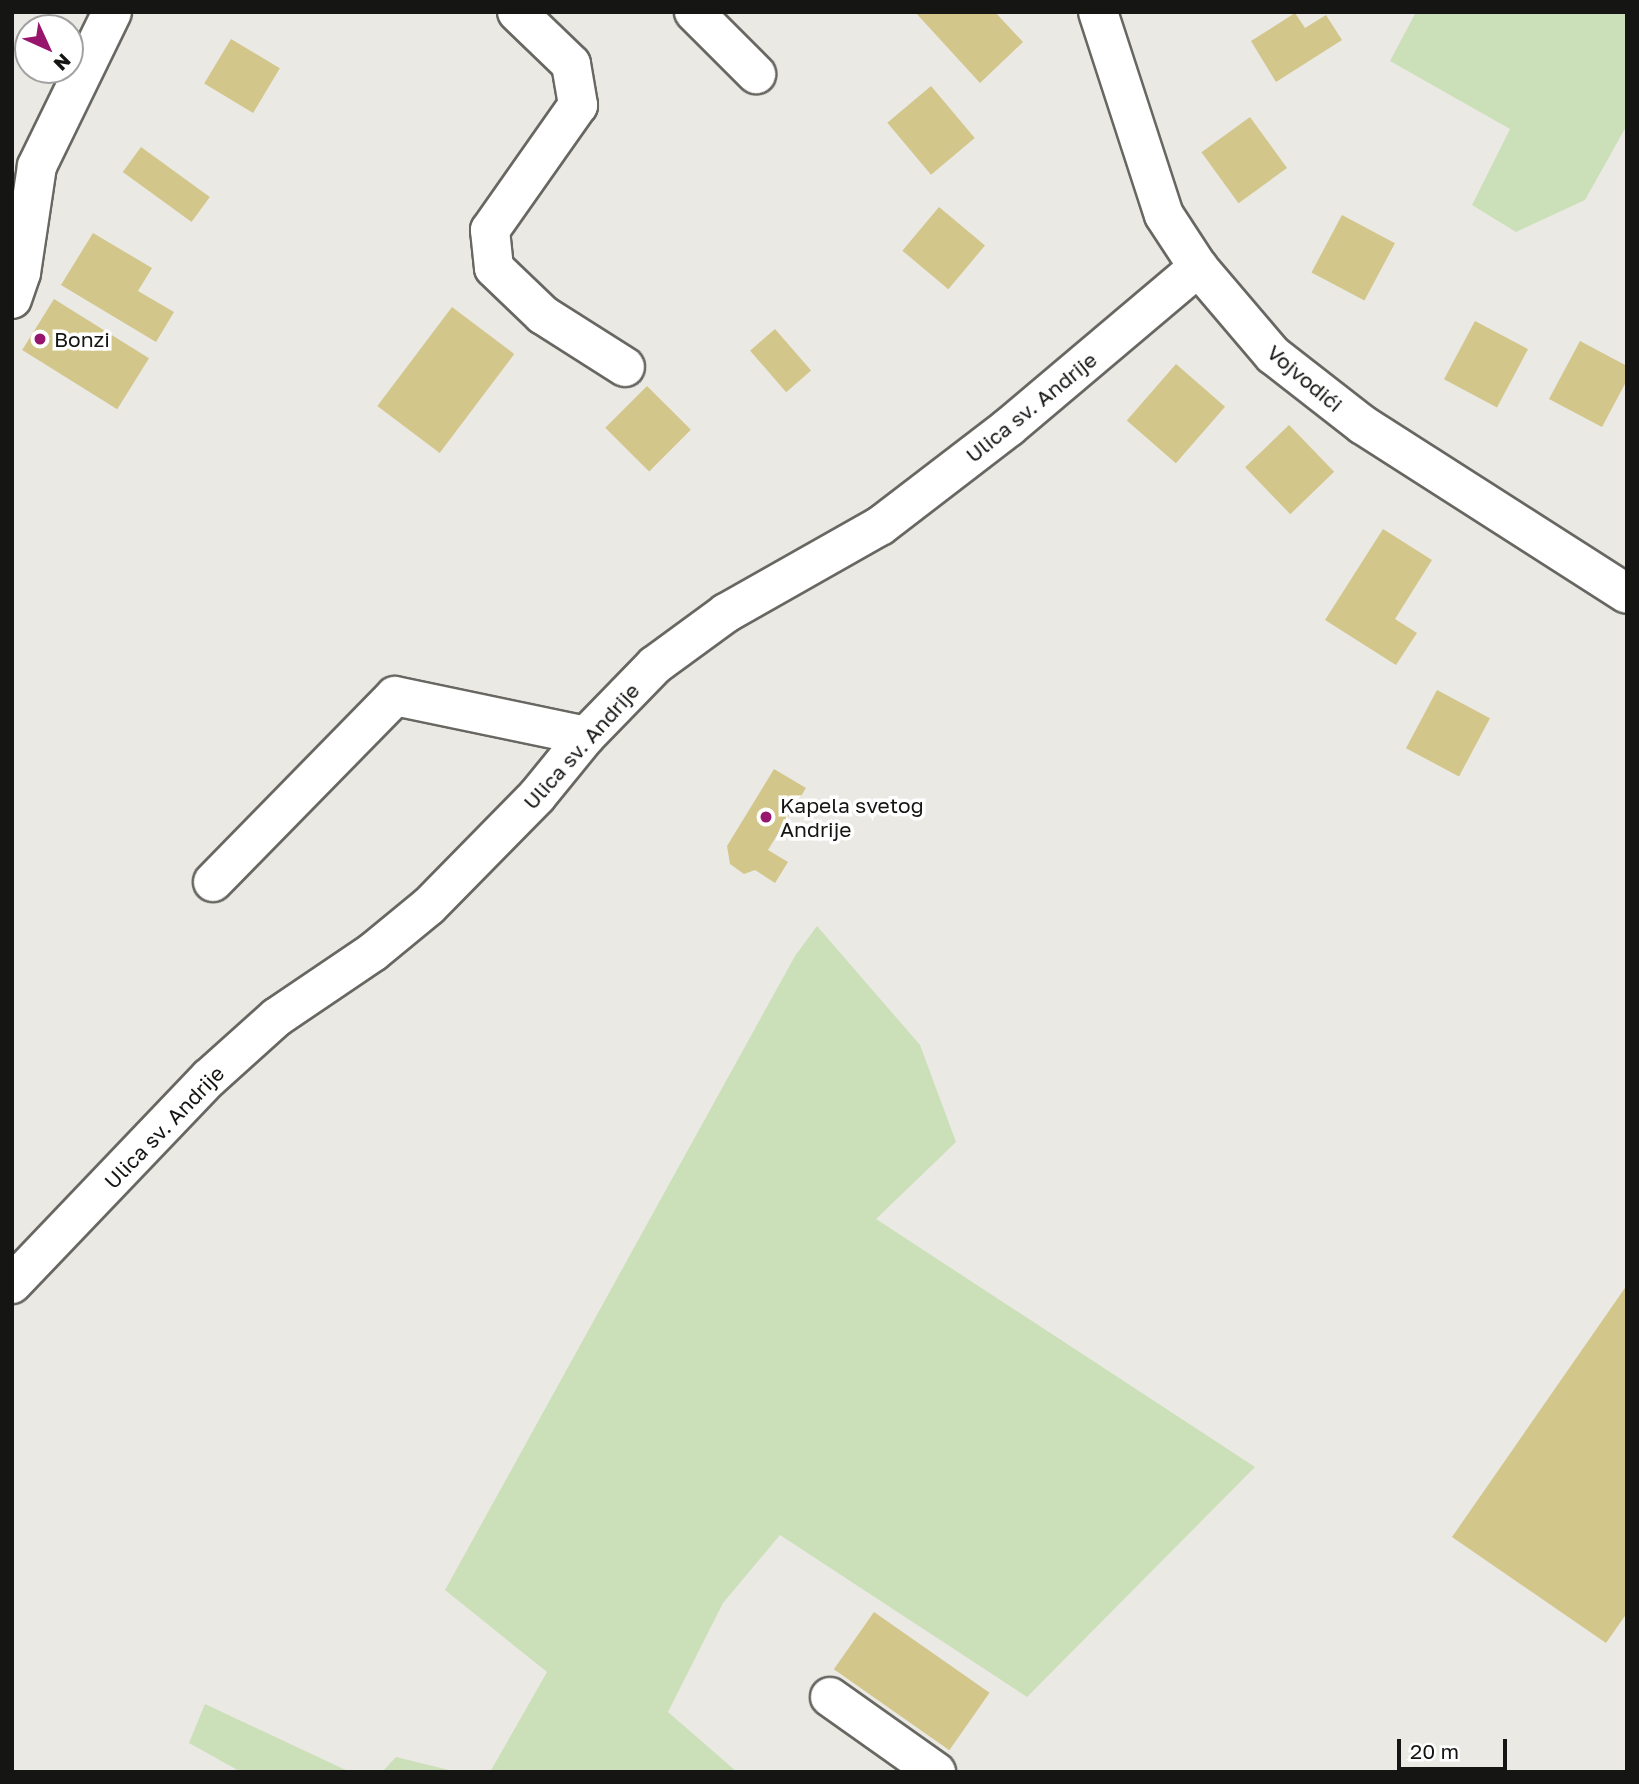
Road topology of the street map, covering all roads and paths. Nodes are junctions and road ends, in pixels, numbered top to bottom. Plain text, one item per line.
1 (112, 12) edge
2 (517, 12) edge
3 (694, 12) edge
4 (1098, 12) edge
5 (756, 74) dead end
6 (1198, 267) junction
7 (12, 299) edge
8 (625, 367) dead end
9 (1627, 594) edge
10 (586, 736) junction
11 (213, 882) dead end
12 (12, 1284) edge
13 (830, 1697) dead end
14 (936, 1772) edge

1 - 7 street
2 - 8 street
3 - 5 street
4 - 6 street, Vojvodići
6 - 9 street, Vojvodići
6 - 10 street, Ulica sv. Andrije
10 - 11 street
10 - 12 street, Ulica sv. Andrije
13 - 14 street

